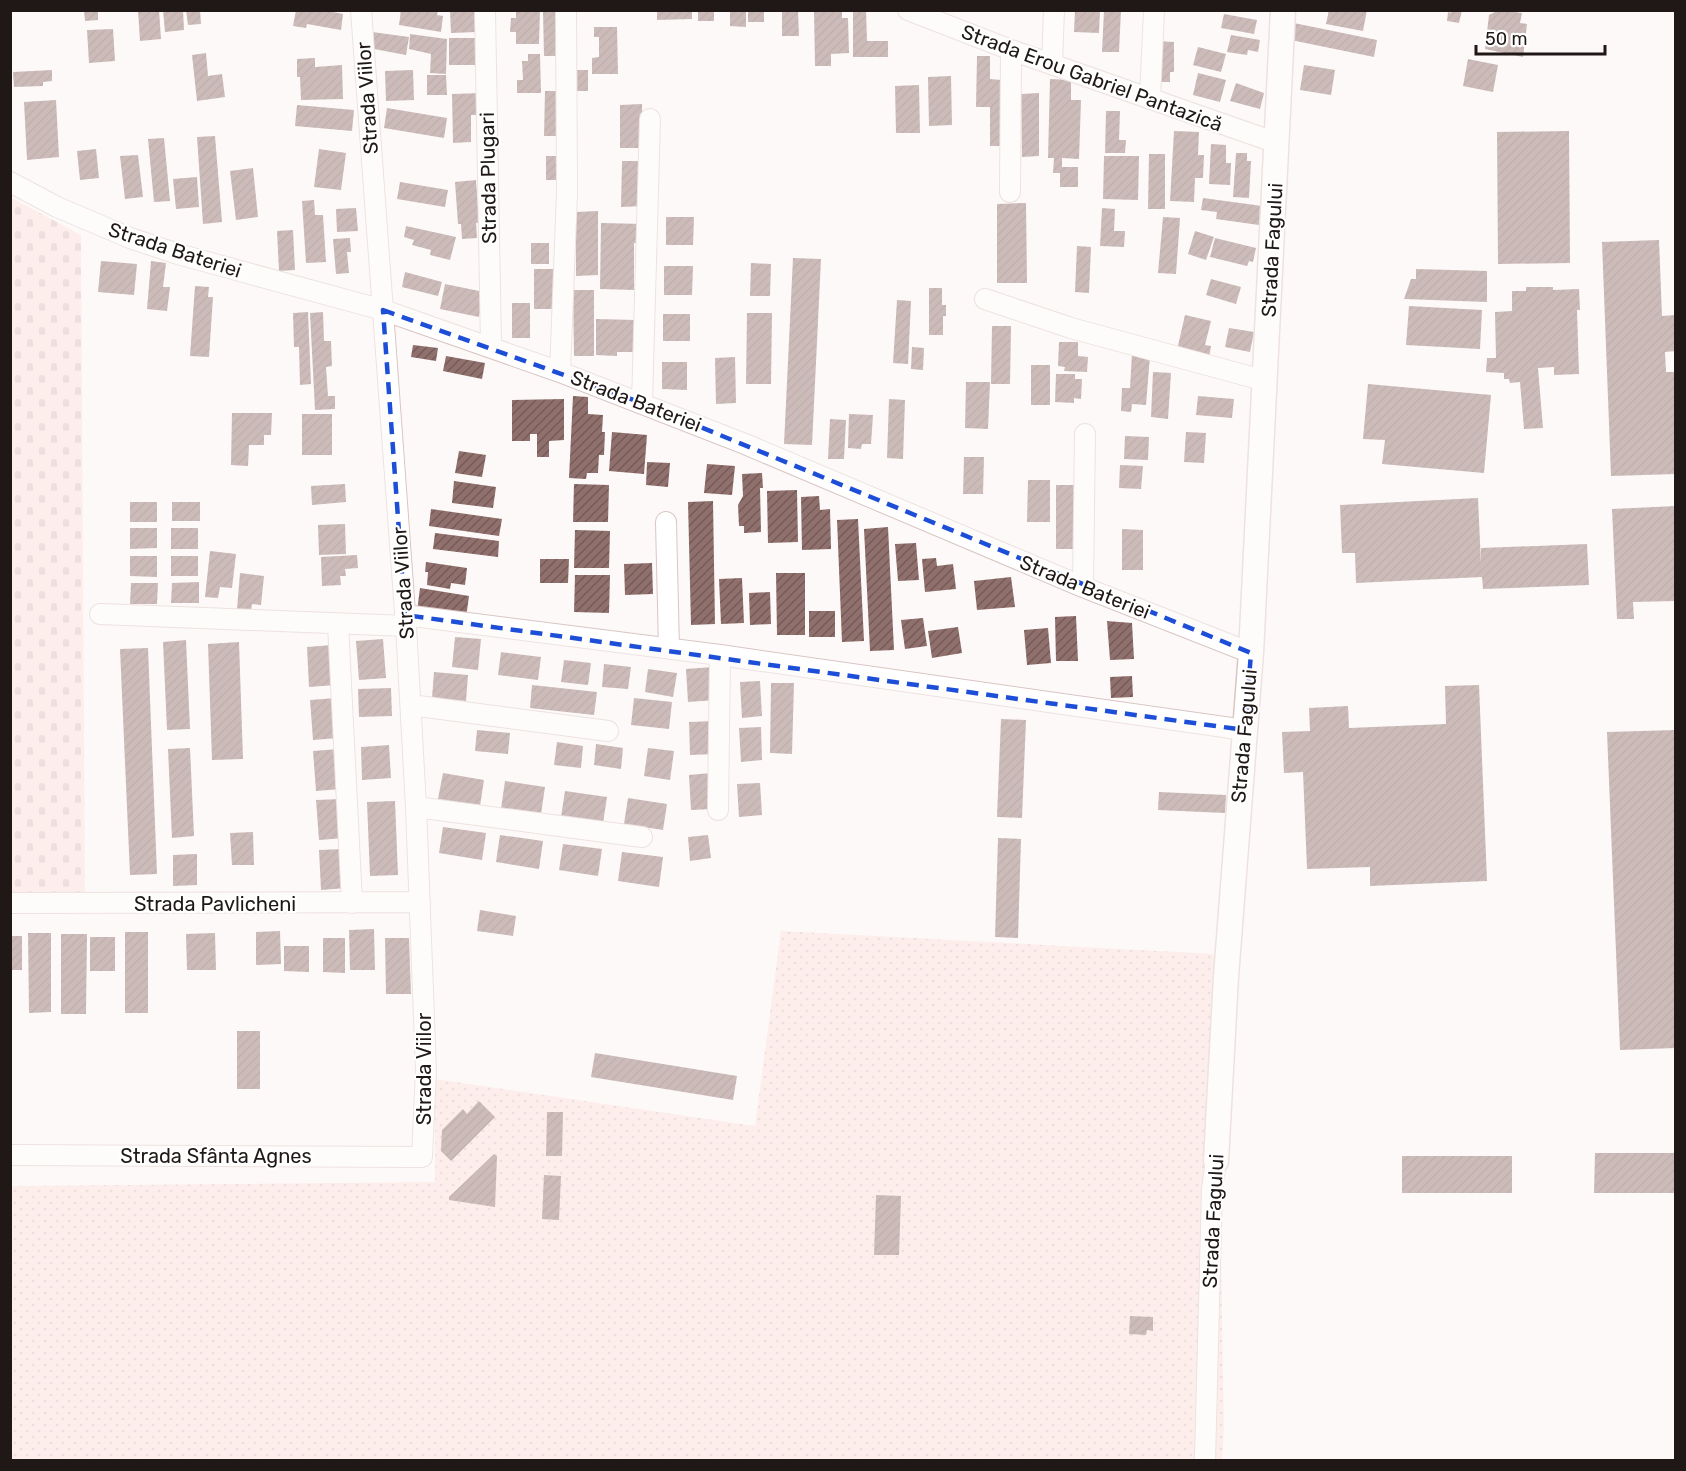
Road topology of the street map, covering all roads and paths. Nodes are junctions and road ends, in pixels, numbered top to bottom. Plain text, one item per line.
1 (360, 10) edge
2 (485, 10) edge
3 (566, 10) edge
4 (908, 10) edge
5 (1054, 10) edge
6 (1154, 10) edge
7 (1283, 10) edge
8 (1011, 50) junction
9 (1052, 64) junction
10 (1150, 99) junction
11 (650, 119) dead end
12 (1277, 143) junction
13 (10, 182) edge
14 (1010, 192) dead end
15 (985, 299) dead end
16 (383, 310) junction
17 (491, 346) junction
18 (560, 372) junction
19 (1266, 381) junction
20 (642, 403) junction
21 (1085, 434) dead end
22 (666, 522) dead end
23 (1083, 587) junction
24 (100, 614) dead end
25 (406, 621) junction
26 (338, 624) junction
27 (669, 649) junction
28 (1251, 653) junction
29 (720, 655) junction
30 (411, 705) junction
31 (1245, 730) junction
32 (608, 731) dead end
33 (416, 807) junction
34 (718, 810) dead end
35 (642, 837) dead end
36 (420, 902) junction
37 (10, 903) edge
38 (352, 903) junction
39 (10, 1155) edge
40 (422, 1157) joint
41 (1216, 1161) joint
42 (1204, 1461) edge

1 - 16 street, Strada Viilor
2 - 17 street, Strada Plugari
3 - 18 street
4 - 8 street, Strada Erou Gabriel Pantazică
5 - 9 street
6 - 10 street
7 - 12 street, Strada Fagului
8 - 9 street, Strada Erou Gabriel Pantazică
8 - 14 street
9 - 10 street, Strada Erou Gabriel Pantazică
10 - 12 street, Strada Erou Gabriel Pantazică
11 - 20 street
12 - 19 street, Strada Fagului
13 - 16 street, Strada Bateriei
15 - 19 street
16 - 17 street, Strada Bateriei
16 - 25 street, Strada Viilor
17 - 18 street, Strada Bateriei
18 - 20 street, Strada Bateriei
19 - 28 street, Strada Fagului
20 - 23 street, Strada Bateriei
21 - 23 street
22 - 27 street
23 - 28 street, Strada Bateriei
24 - 26 street
25 - 26 street
25 - 27 street
25 - 30 street, Strada Viilor
26 - 38 street
27 - 29 street
28 - 31 street, Strada Fagului
29 - 31 street
29 - 34 street
30 - 32 street
30 - 33 street, Strada Viilor
31 - 41 street, Strada Fagului
33 - 35 street
33 - 36 street, Strada Viilor
36 - 38 street, Strada Pavlicheni
36 - 40 street, Strada Viilor
37 - 38 street, Strada Pavlicheni
39 - 40 street, Strada Sfânta Agnes
41 - 42 street, Strada Fagului

